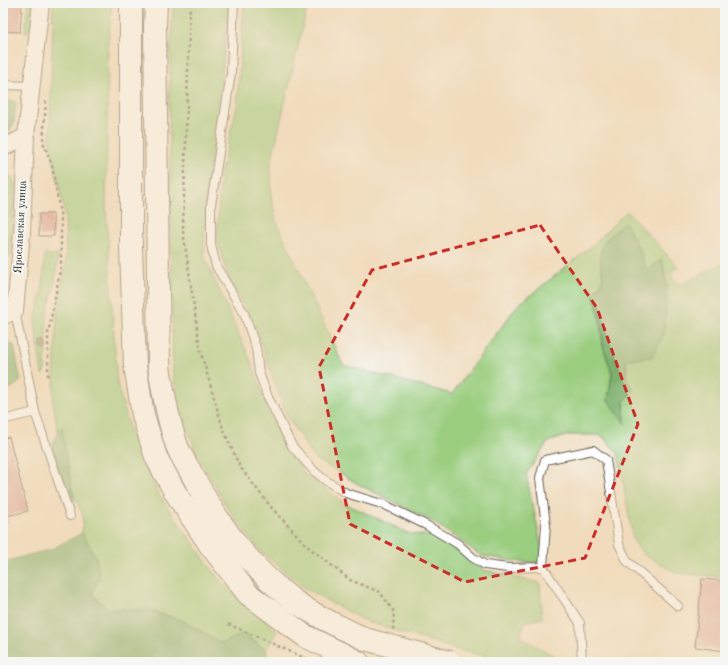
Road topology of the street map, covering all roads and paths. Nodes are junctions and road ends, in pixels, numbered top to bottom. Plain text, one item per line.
1 (41, 3) edge
2 (131, 3) edge
3 (156, 3) edge
4 (190, 3) edge
5 (234, 3) edge
6 (3, 85) edge
7 (32, 86) junction
8 (46, 98) dead end
9 (26, 136) junction
10 (3, 148) edge
11 (9, 314) edge
12 (48, 377) dead end
13 (35, 412) junction
14 (3, 420) edge
15 (70, 516) dead end
16 (543, 566) junction
17 (678, 606) dead end
18 (228, 624) dead end
19 (393, 633) dead end
20 (354, 661) edge
21 (314, 662) edge
22 (450, 662) edge
23 (582, 662) edge

1 - 7 street, Ярославская улица
2 - 20 main road
3 - 22 main road, bridge
4 - 19 path
5 - 16 lane
6 - 7 lane
7 - 9 street, Ярославская улица
8 - 12 path
9 - 10 street
9 - 11 street, Ярославская улица
11 - 13 lane, Ярославская улица
13 - 14 lane
13 - 15 lane, Ярославская улица
16 - 17 lane
16 - 23 lane
18 - 21 path

